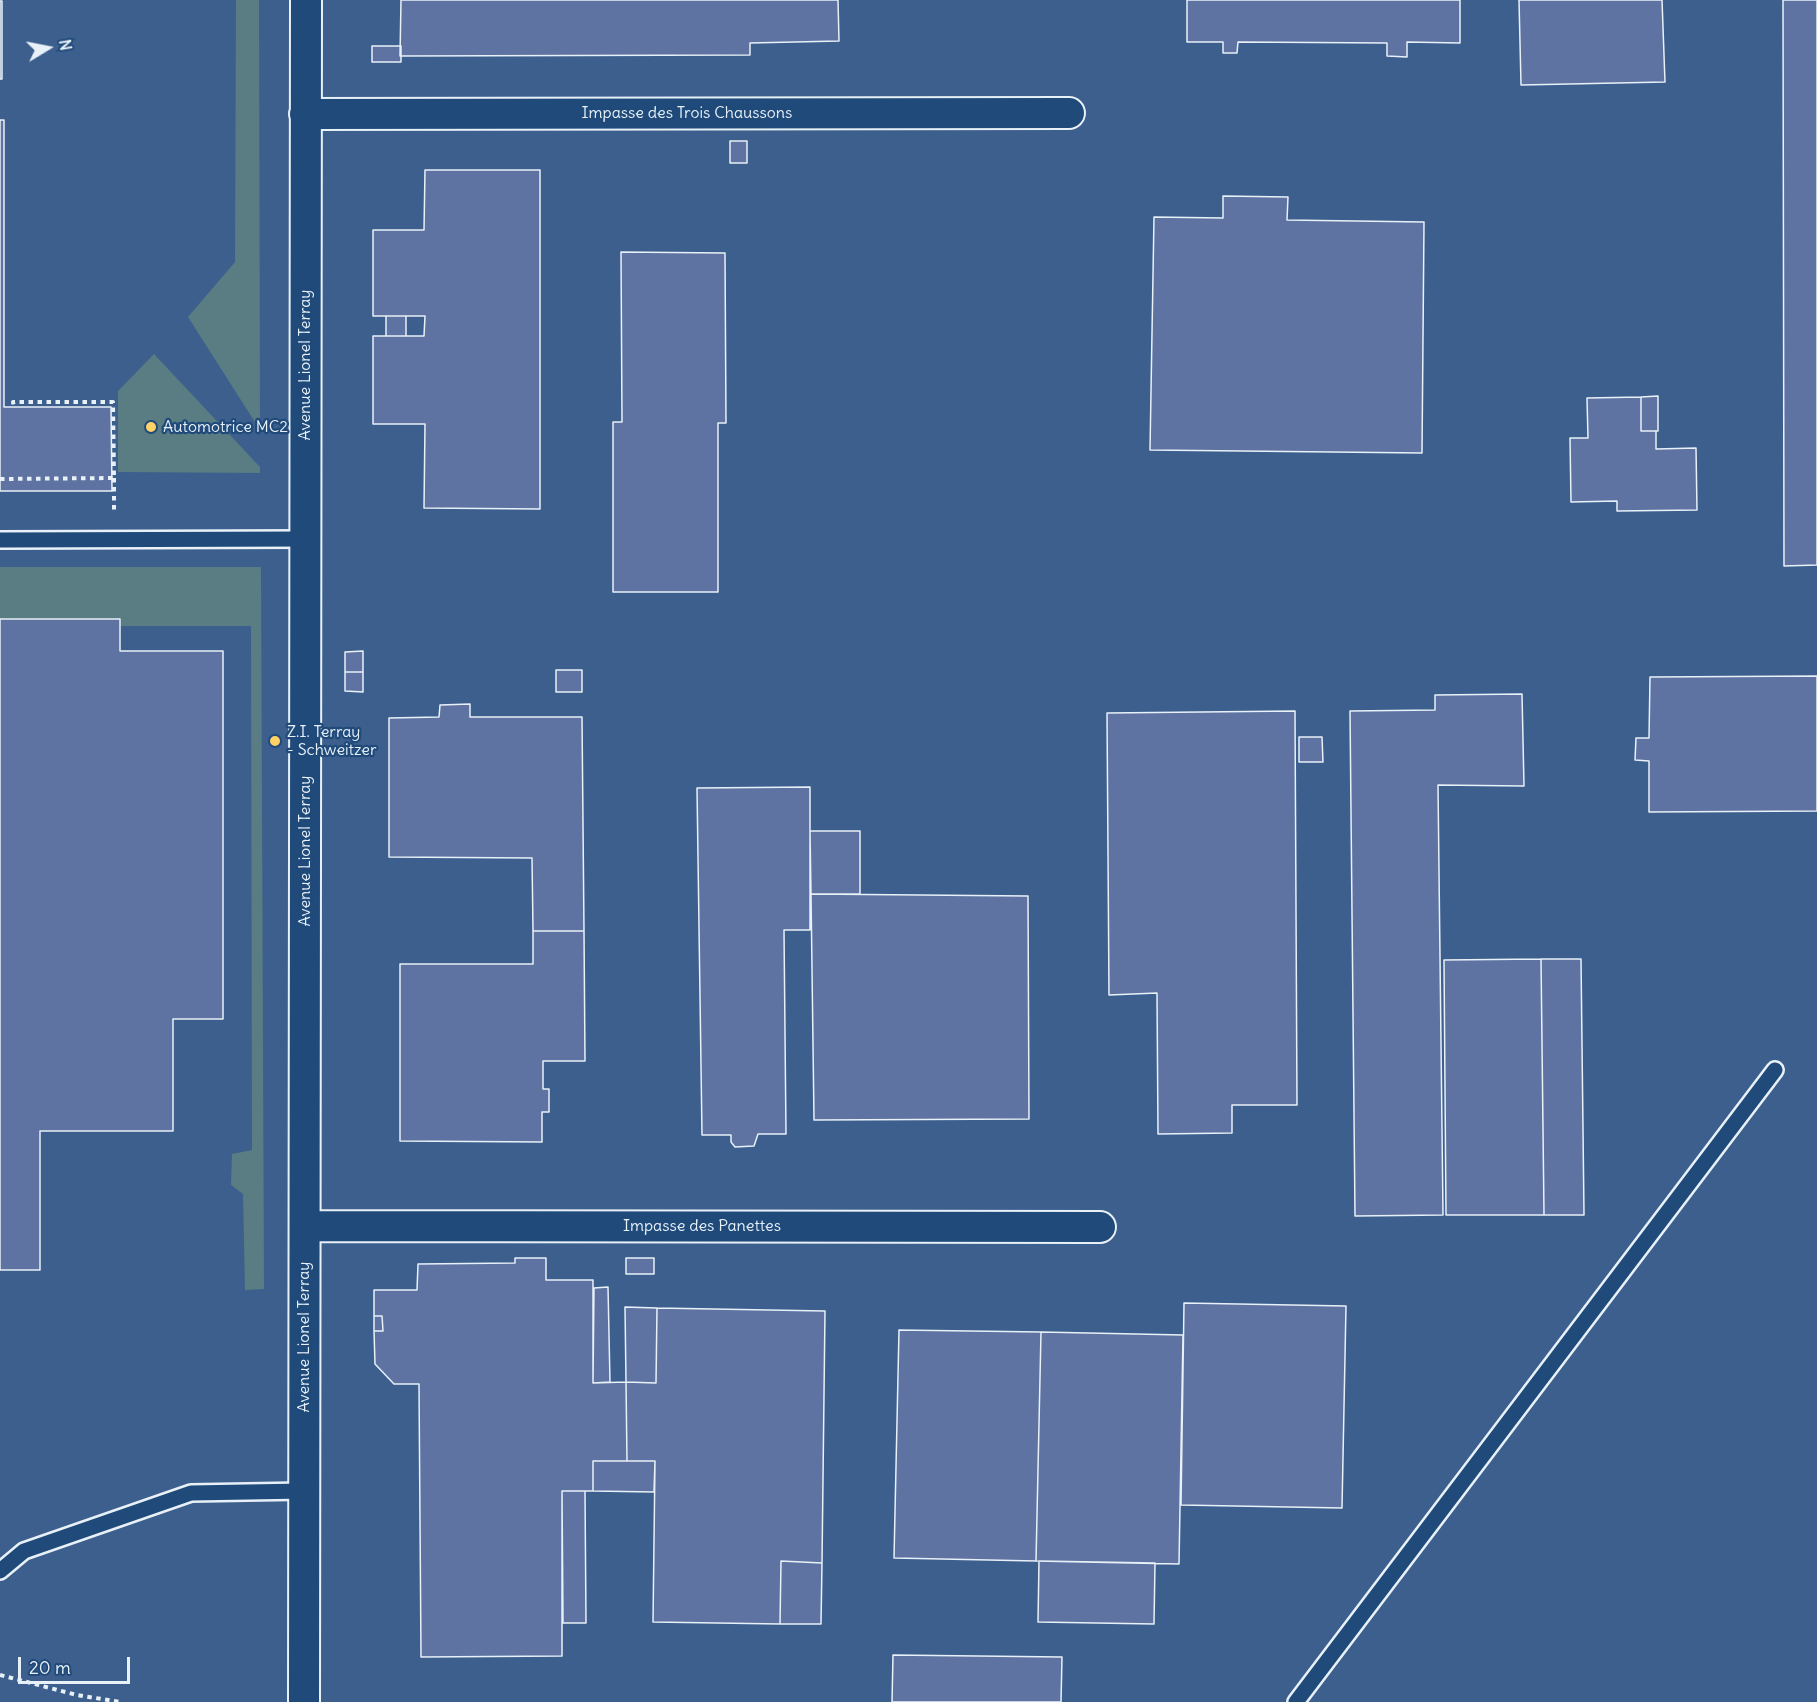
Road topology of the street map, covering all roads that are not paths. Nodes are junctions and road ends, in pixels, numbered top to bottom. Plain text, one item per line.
1 (306, 0) edge
2 (1069, 113) dead end
3 (305, 114) junction
4 (305, 539) junction
5 (0, 540) edge
6 (1775, 1070) dead end
7 (304, 1226) junction
8 (1100, 1227) dead end
9 (304, 1491) junction
10 (0, 1571) edge
11 (304, 1702) edge
12 (1296, 1702) edge

1 - 3 street, Avenue Lionel Terray
2 - 3 street, Impasse des Trois Chaussons
3 - 4 street, Avenue Lionel Terray
4 - 5 lane
4 - 7 street, Avenue Lionel Terray
6 - 12 lane
7 - 8 street, Impasse des Panettes
7 - 9 street, Avenue Lionel Terray
9 - 10 lane
9 - 11 street, Avenue Lionel Terray

